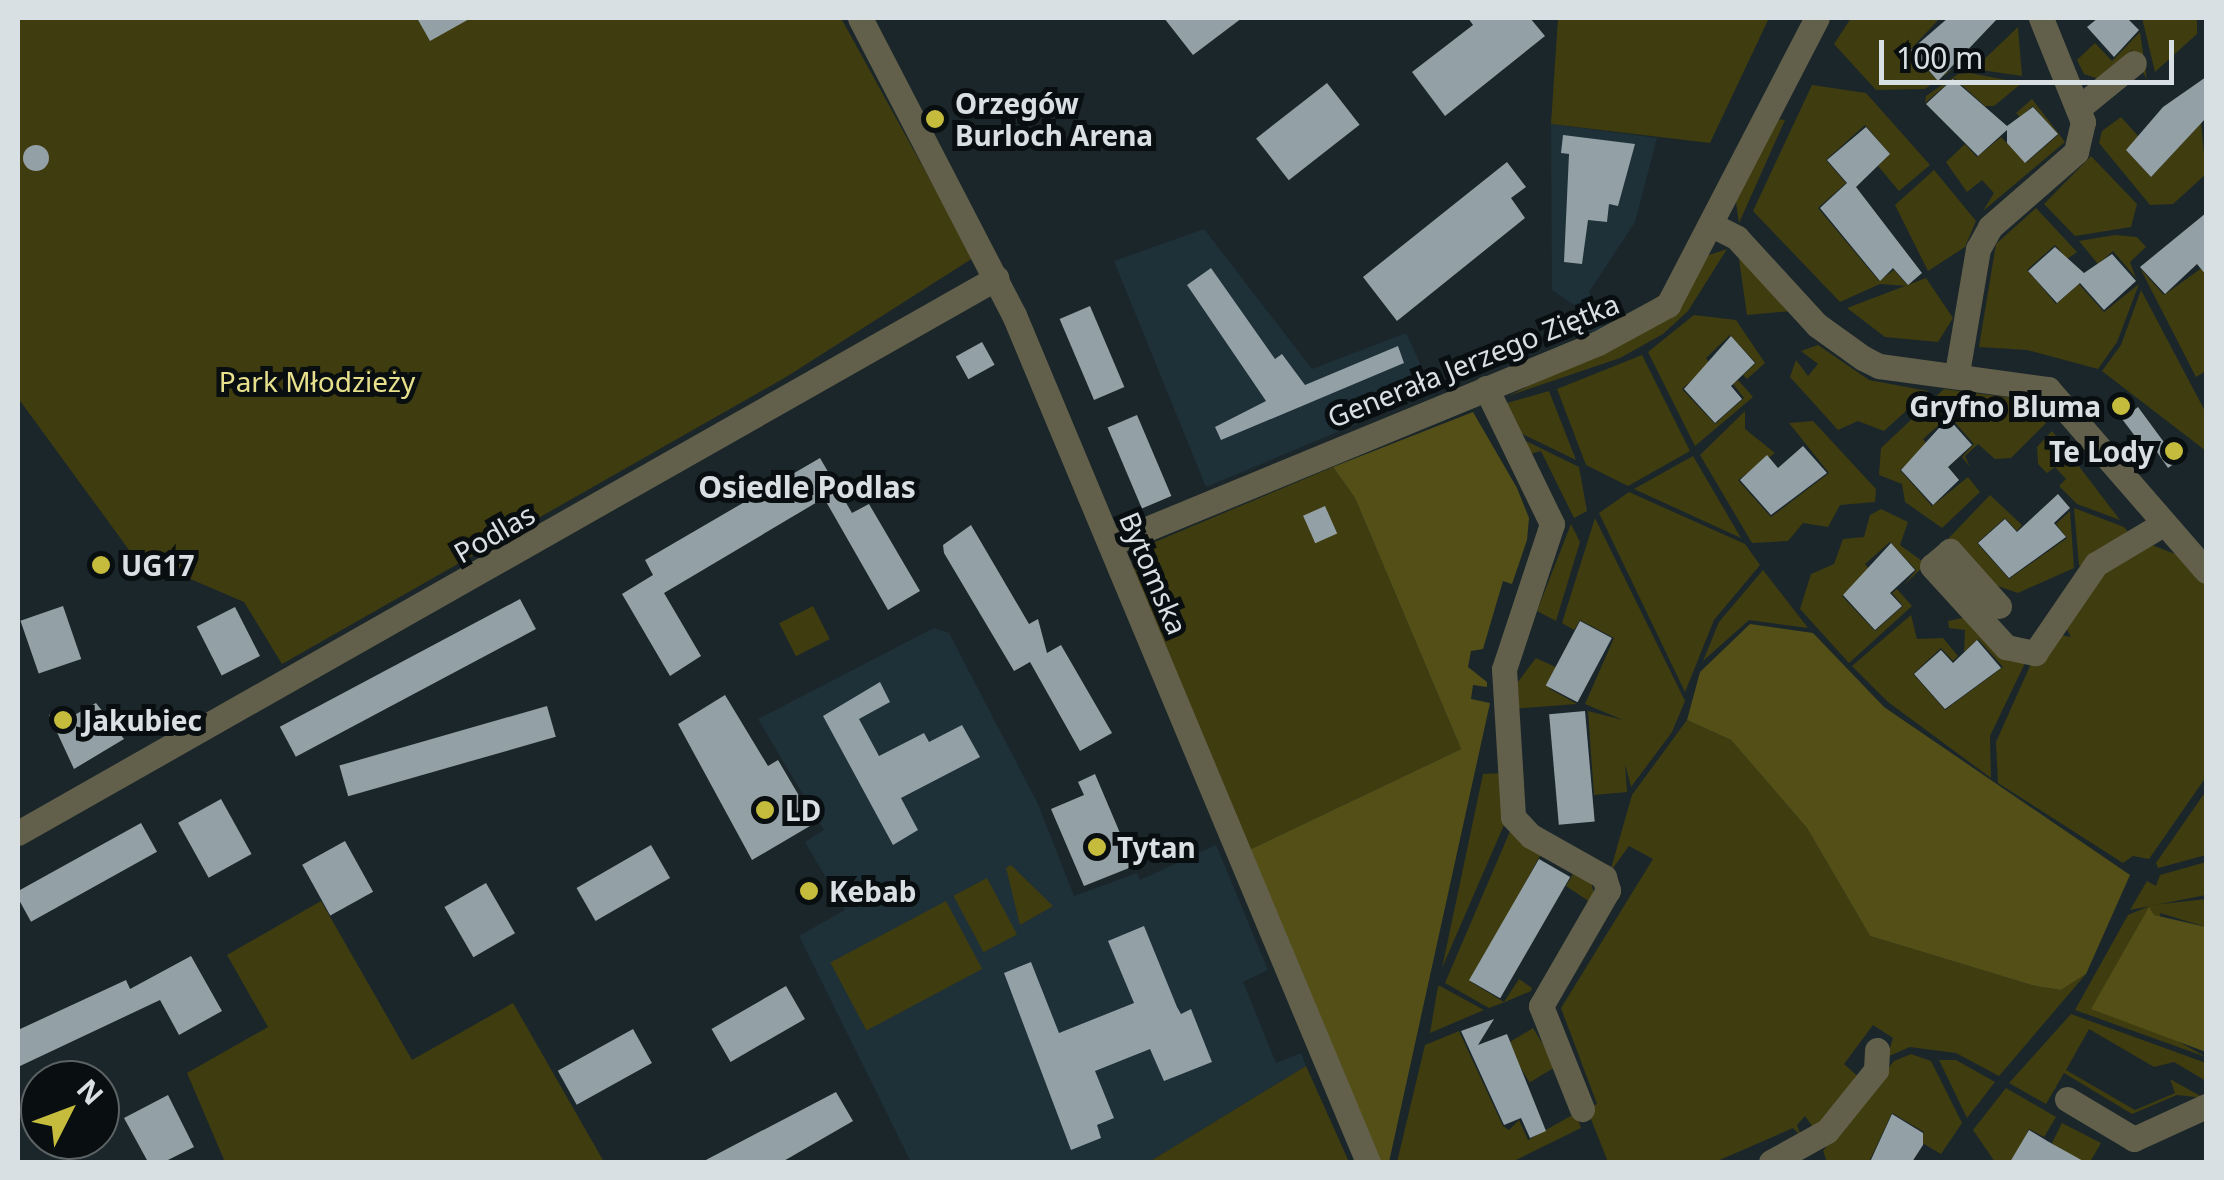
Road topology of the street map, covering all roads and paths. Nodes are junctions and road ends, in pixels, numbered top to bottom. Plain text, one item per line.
1 (860, 18) edge
2 (1816, 18) edge
3 (2041, 18) edge
4 (2134, 64) dead end
5 (2081, 106) junction
6 (1712, 226) junction
7 (996, 278) junction
8 (1957, 372) junction
9 (1486, 388) junction
10 (2163, 524) junction
11 (1110, 544) junction
12 (2206, 571) edge
13 (1999, 606) dead end
14 (18, 833) edge
15 (1877, 1050) dead end
16 (2067, 1099) dead end
17 (2206, 1106) edge
18 (1582, 1109) dead end
19 (1368, 1162) edge
20 (1772, 1162) edge

1 - 7 street, Bytomska
2 - 6 street, Generała Jerzego Ziętka
3 - 5 street
4 - 5 street
5 - 8 street
6 - 8 street
6 - 9 street, Generała Jerzego Ziętka
7 - 11 street, Bytomska
7 - 14 street, Podlas
8 - 10 street
9 - 11 street, Generała Jerzego Ziętka
9 - 18 street
10 - 12 street
10 - 13 street
11 - 19 street, Bytomska
15 - 20 street
16 - 17 street

